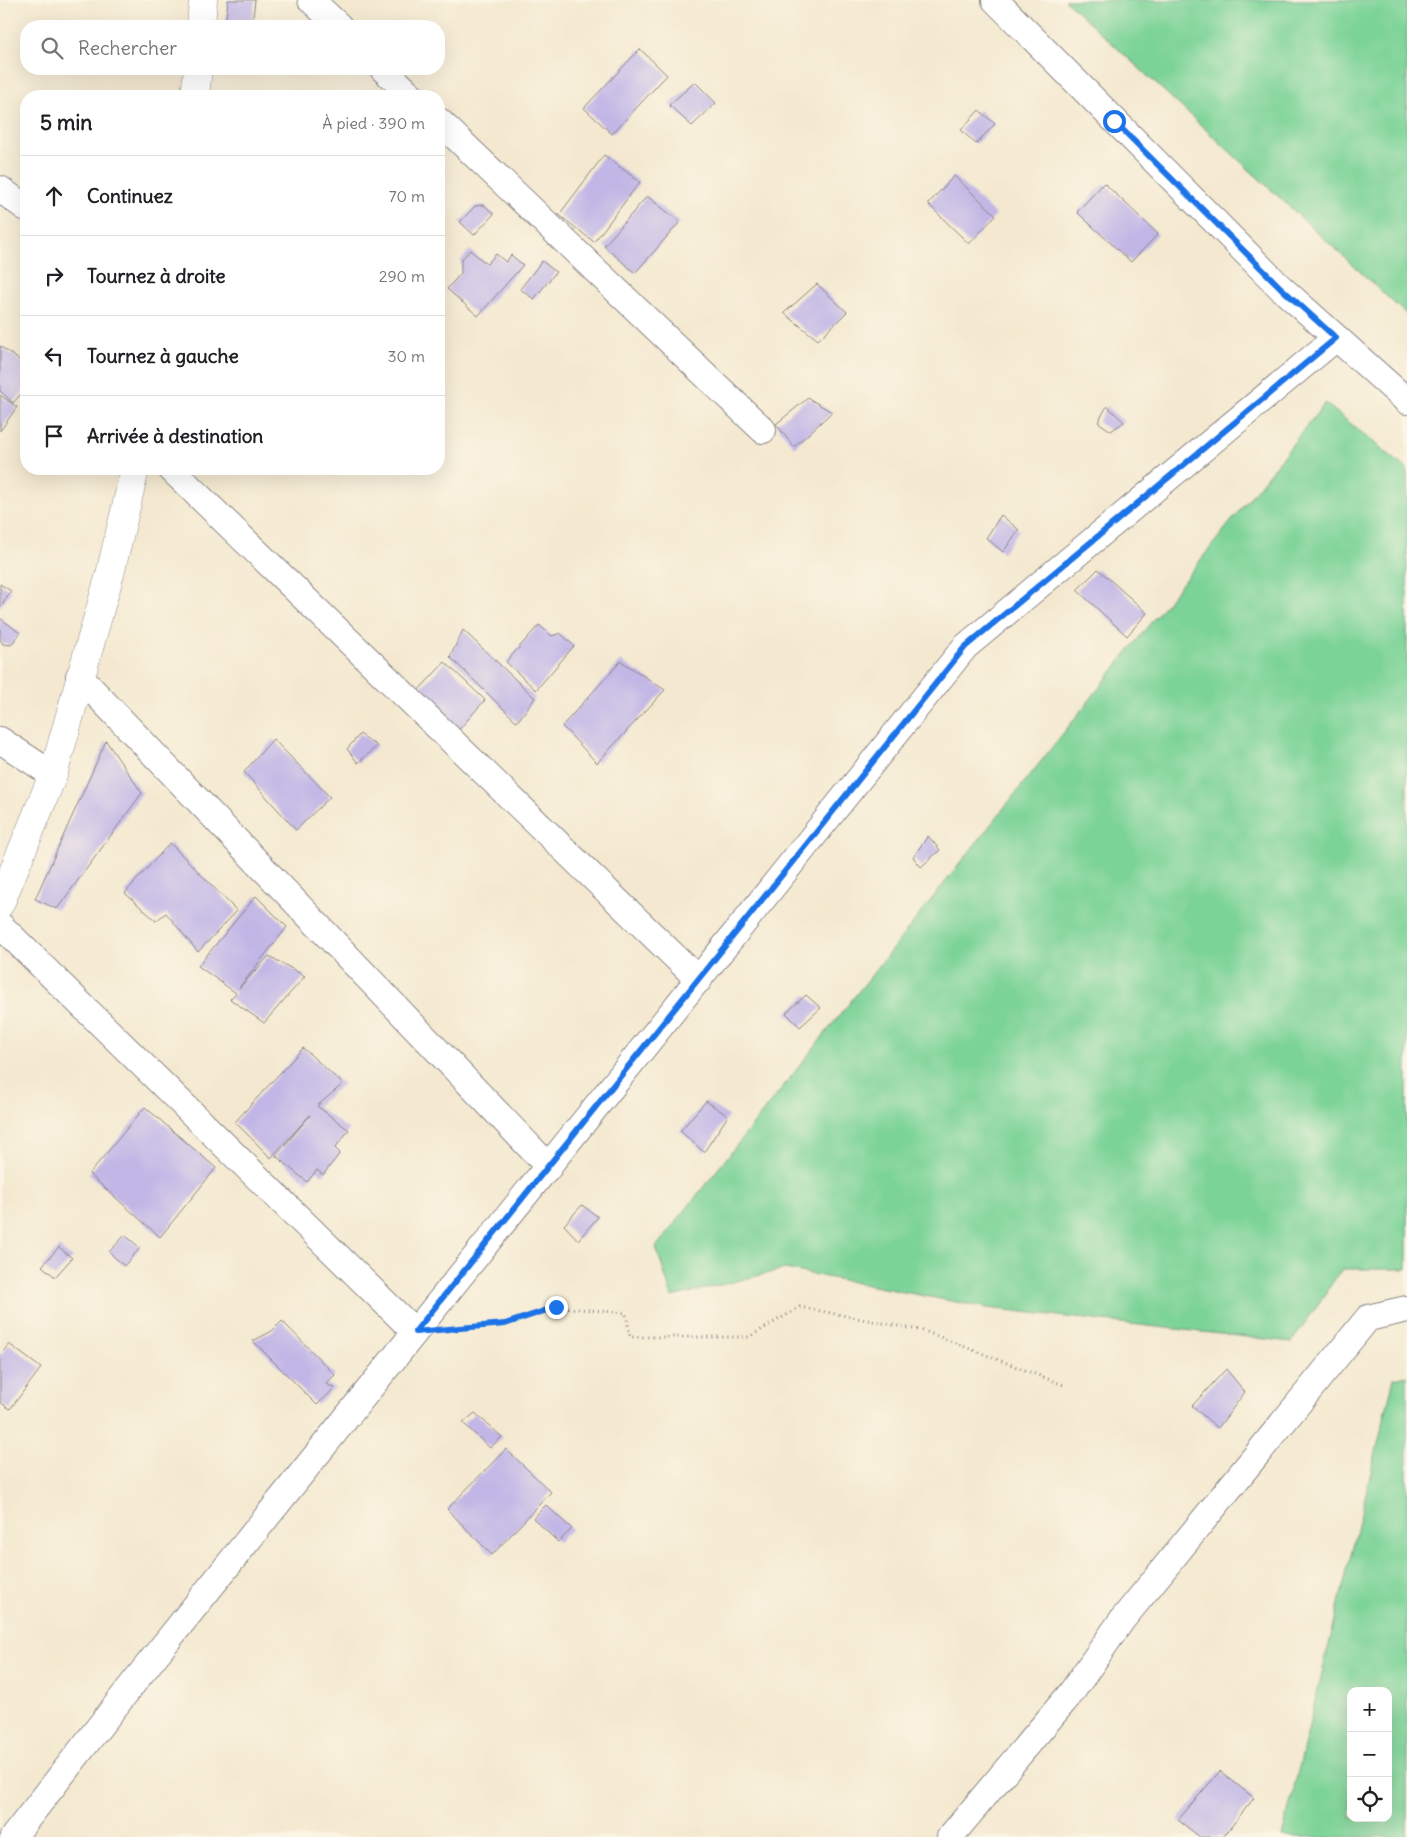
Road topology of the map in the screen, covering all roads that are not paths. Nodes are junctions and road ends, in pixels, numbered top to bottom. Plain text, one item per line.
1 (203, 0) edge
2 (311, 0) edge
3 (995, 0) edge
4 (201, 20) edge
5 (333, 20) edge
6 (198, 75) edge
7 (390, 75) edge
8 (196, 90) edge
9 (406, 90) edge
10 (445, 127) edge
11 (0, 189) edge
12 (20, 204) edge
13 (1336, 338) junction
14 (1407, 401) edge
15 (763, 430) dead end
16 (133, 475) edge
17 (177, 475) edge
18 (79, 676) junction
19 (0, 740) edge
20 (53, 775) junction
21 (0, 904) edge
22 (0, 925) edge
23 (699, 980) junction
24 (549, 1167) junction
25 (1407, 1309) edge
26 (415, 1332) junction
27 (13, 1837) edge
28 (950, 1837) edge

1 - 4 street
2 - 5 street
3 - 13 street
6 - 8 street
7 - 9 street
10 - 15 street
11 - 12 street
13 - 14 street
13 - 23 street
16 - 18 street
17 - 23 street
18 - 20 street
18 - 24 street
19 - 20 street
20 - 21 street
22 - 26 street
23 - 24 street
24 - 26 street
25 - 28 street
26 - 27 street

